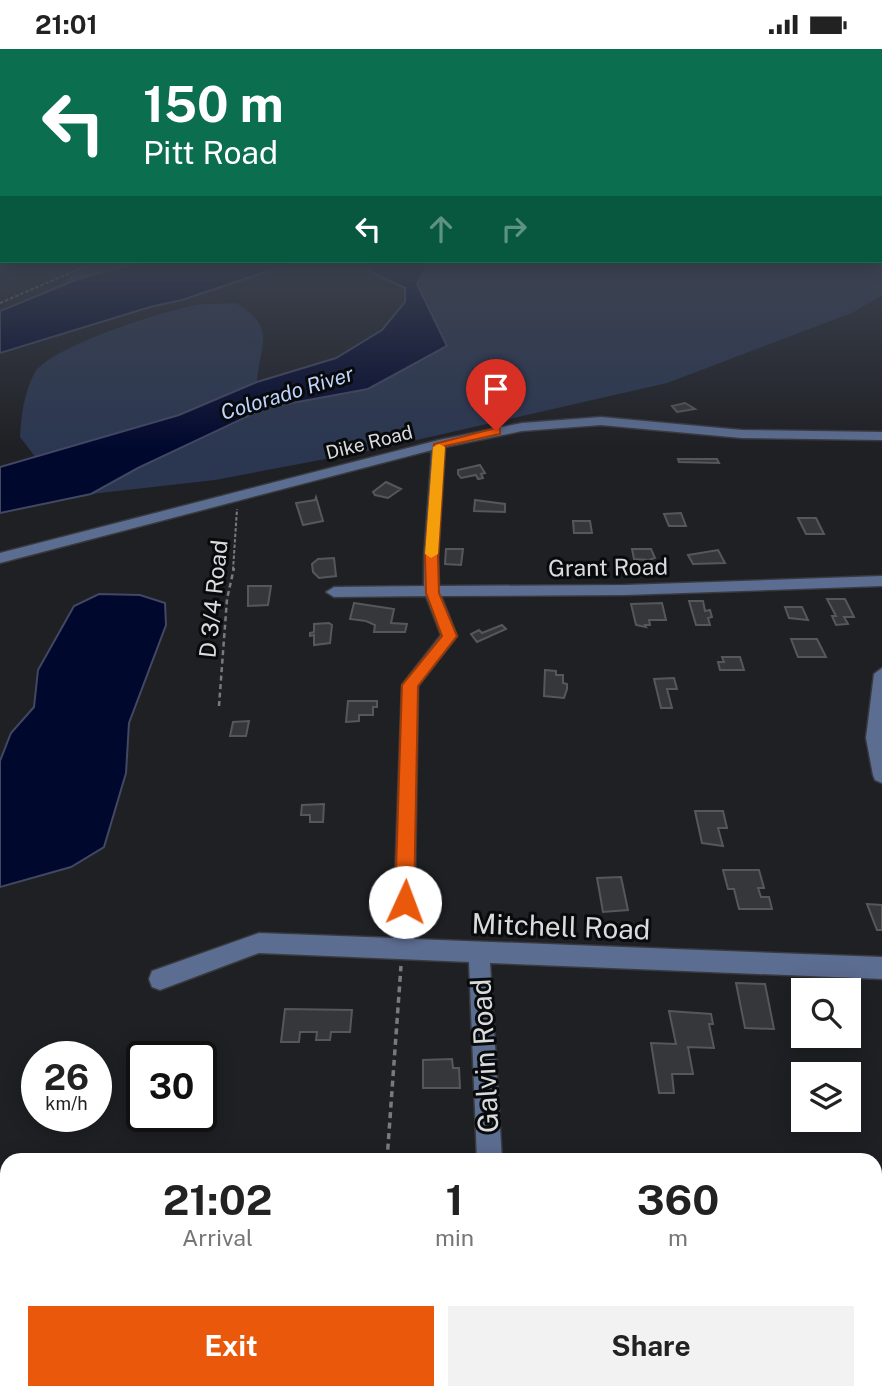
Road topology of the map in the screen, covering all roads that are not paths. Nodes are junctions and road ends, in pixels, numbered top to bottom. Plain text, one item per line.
1 (882, 436) edge
2 (439, 444) junction
3 (0, 558) edge
4 (882, 581) edge
5 (334, 591) dead end
6 (432, 593) junction
7 (882, 674) edge
8 (882, 775) edge
9 (403, 949) junction
10 (479, 953) junction
11 (882, 968) edge
12 (160, 979) dead end
13 (489, 1153) edge

1 - 2 street, Dike Road
2 - 3 street, Dike Road
2 - 6 street
4 - 6 street, Grant Road
5 - 6 street, Grant Road
6 - 9 street
7 - 8 street
9 - 10 street, Mitchell Road
9 - 12 street, Mitchell Road
10 - 11 street, Mitchell Road
10 - 13 street, Galvin Road

